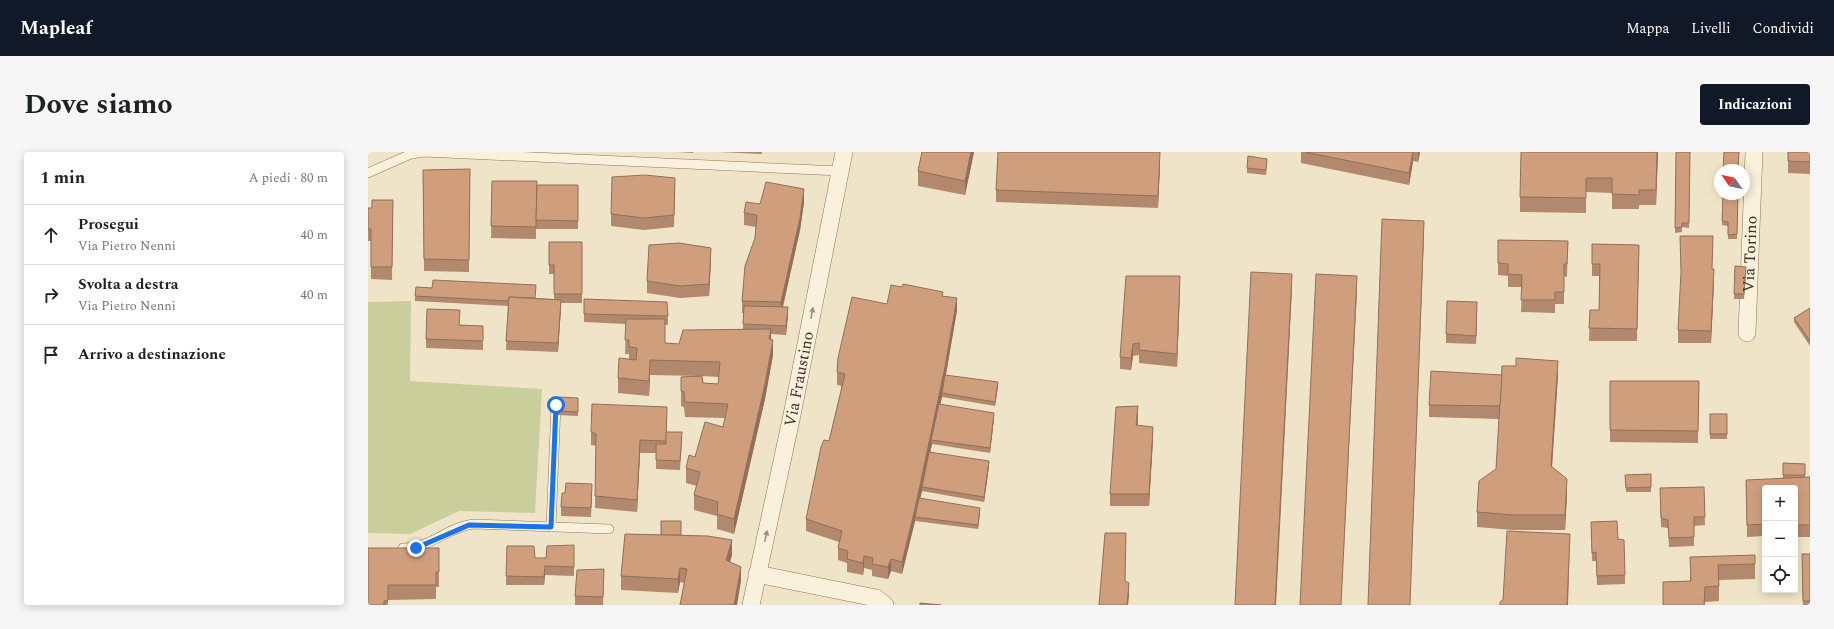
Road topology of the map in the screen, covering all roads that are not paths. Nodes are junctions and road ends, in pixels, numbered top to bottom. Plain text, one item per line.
1 (844, 152) edge
2 (1754, 152) edge
3 (840, 171) junction
4 (368, 173) edge
5 (1747, 332) dead end
6 (556, 405) dead end
7 (551, 527) junction
8 (609, 529) dead end
9 (396, 548) edge
10 (757, 574) junction
11 (751, 605) edge
12 (885, 605) edge

1 - 3 street, Via Fraustino
2 - 5 street, Via Torino
3 - 4 lane
10 -> 3 street, Via Fraustino
6 - 7 lane
7 - 8 lane
7 - 9 lane
10 - 11 street, Via Fraustino
10 - 12 street

